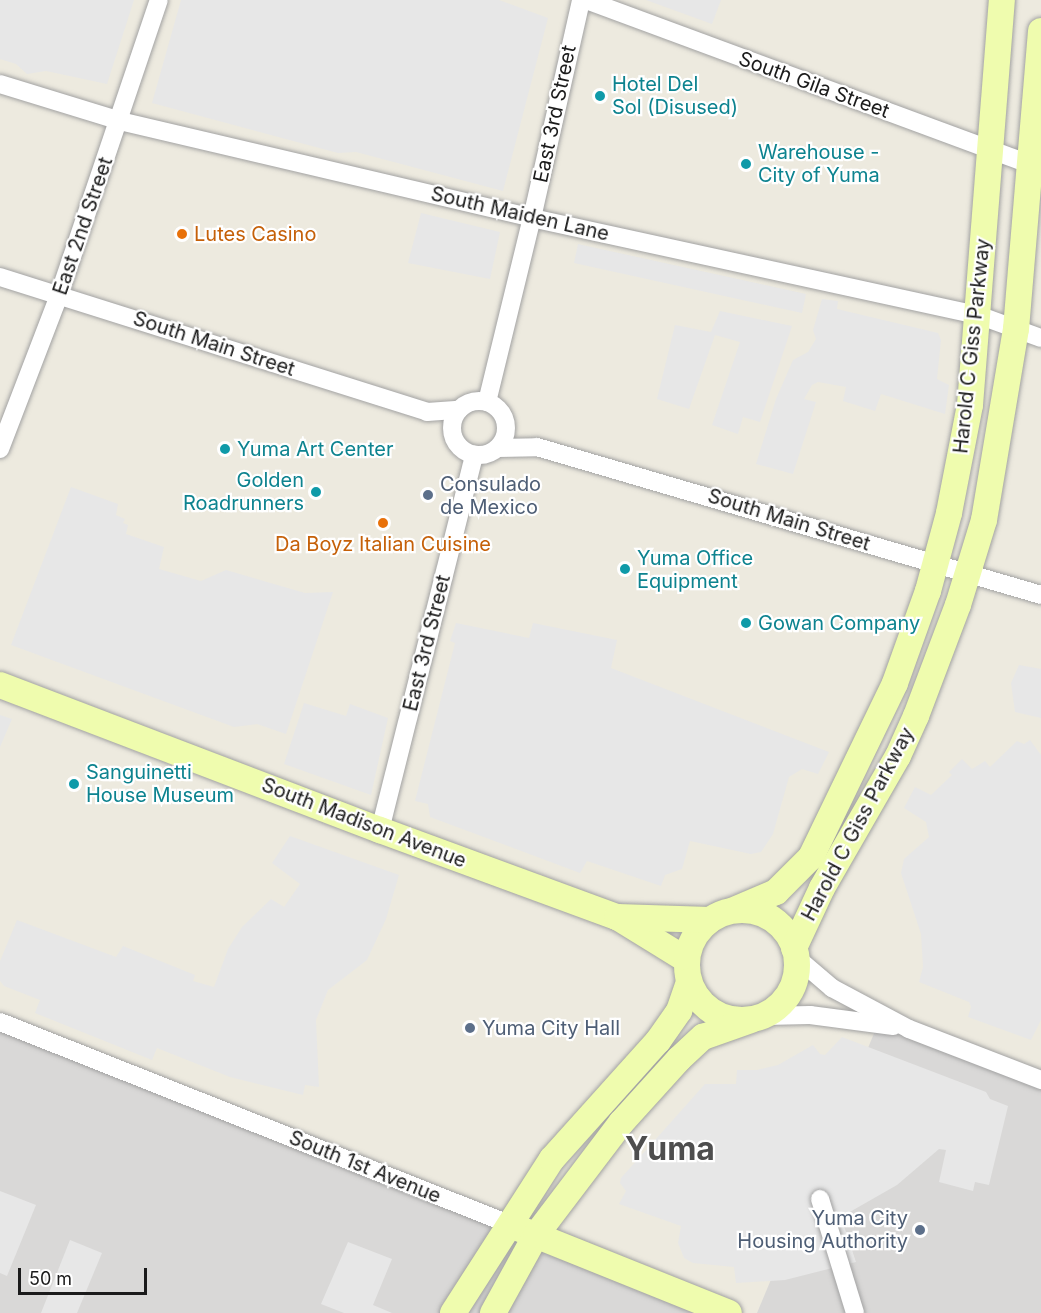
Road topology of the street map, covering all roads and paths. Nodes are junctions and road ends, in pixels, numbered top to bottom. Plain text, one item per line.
1 (159, 0) edge
2 (581, 0) edge
3 (586, 0) edge
4 (1002, 0) edge
5 (1041, 31) edge
6 (0, 84) edge
7 (120, 121) junction
8 (990, 150) junction
9 (1036, 167) edge
10 (532, 218) junction
11 (0, 277) edge
12 (59, 295) junction
13 (978, 315) junction
14 (1016, 329) junction
15 (1041, 338) edge
16 (487, 402) junction
17 (459, 410) junction
18 (427, 411) junction
19 (506, 424) junction
20 (453, 437) junction
21 (537, 447) junction
22 (498, 448) junction
23 (0, 449) edge
24 (474, 455) junction
25 (935, 564) junction
26 (969, 573) junction
27 (1041, 595) edge
28 (0, 685) edge
29 (380, 830) junction
30 (734, 910) junction
31 (617, 916) junction
32 (710, 920) junction
33 (796, 953) junction
34 (688, 971) junction
35 (758, 1018) junction
36 (1, 1024) edge
37 (909, 1029) junction
38 (1041, 1080) edge
39 (820, 1199) dead end
40 (509, 1224) junction
41 (536, 1236) junction
42 (453, 1313) edge
43 (494, 1313) edge
44 (729, 1313) edge
45 (855, 1313) edge

1 - 7 street, East 2nd Street
2 - 10 street, East 3rd Street
3 - 8 street, South Gila Street
4 - 8 main road, Harold C Giss Parkway
5 - 9 main road, Harold C Giss Parkway
6 - 7 street, South Maiden Lane
7 - 10 street, South Maiden Lane
7 - 12 street, East 2nd Street
8 - 9 street, South Gila Street
8 - 13 main road, Harold C Giss Parkway
9 - 14 main road, Harold C Giss Parkway
10 - 13 street, South Maiden Lane
10 - 16 street, East 3rd Street
11 - 12 street, South Main Street
12 - 18 street, South Main Street
12 - 23 street, East 2nd Street
13 - 14 street, South Maiden Lane
13 - 25 main road, Harold C Giss Parkway
14 - 15 street, South Maiden Lane
14 - 26 main road, Harold C Giss Parkway
16 - 17 street
16 - 19 street
17 - 18 street, South Main Street
17 - 20 street
18 - 20 street, South Main Street
19 - 21 street, South Main Street
19 - 22 street
20 - 24 street
21 - 22 street, South Main Street
21 - 25 street, South Main Street
22 - 24 street
24 - 29 street, East 3rd Street
25 - 26 street, South Main Street
25 - 30 main road, Harold C Giss Parkway
26 - 27 street, South Main Street
26 - 33 main road, Harold C Giss Parkway
28 - 29 main road, South Madison Avenue
29 - 31 main road, South Madison Avenue
30 - 32 main road
30 - 33 main road
31 - 32 main road
31 - 34 main road, South Madison Avenue
32 - 34 main road
33 - 35 main road
33 - 37 street
34 - 35 main road
34 - 40 main road
35 - 37 street
35 - 41 main road
36 - 40 street, South 1st Avenue
37 - 38 street
39 - 45 street
40 - 41 main road, South 1st Avenue
40 - 42 main road
41 - 43 main road
41 - 44 main road, South 1st Avenue

